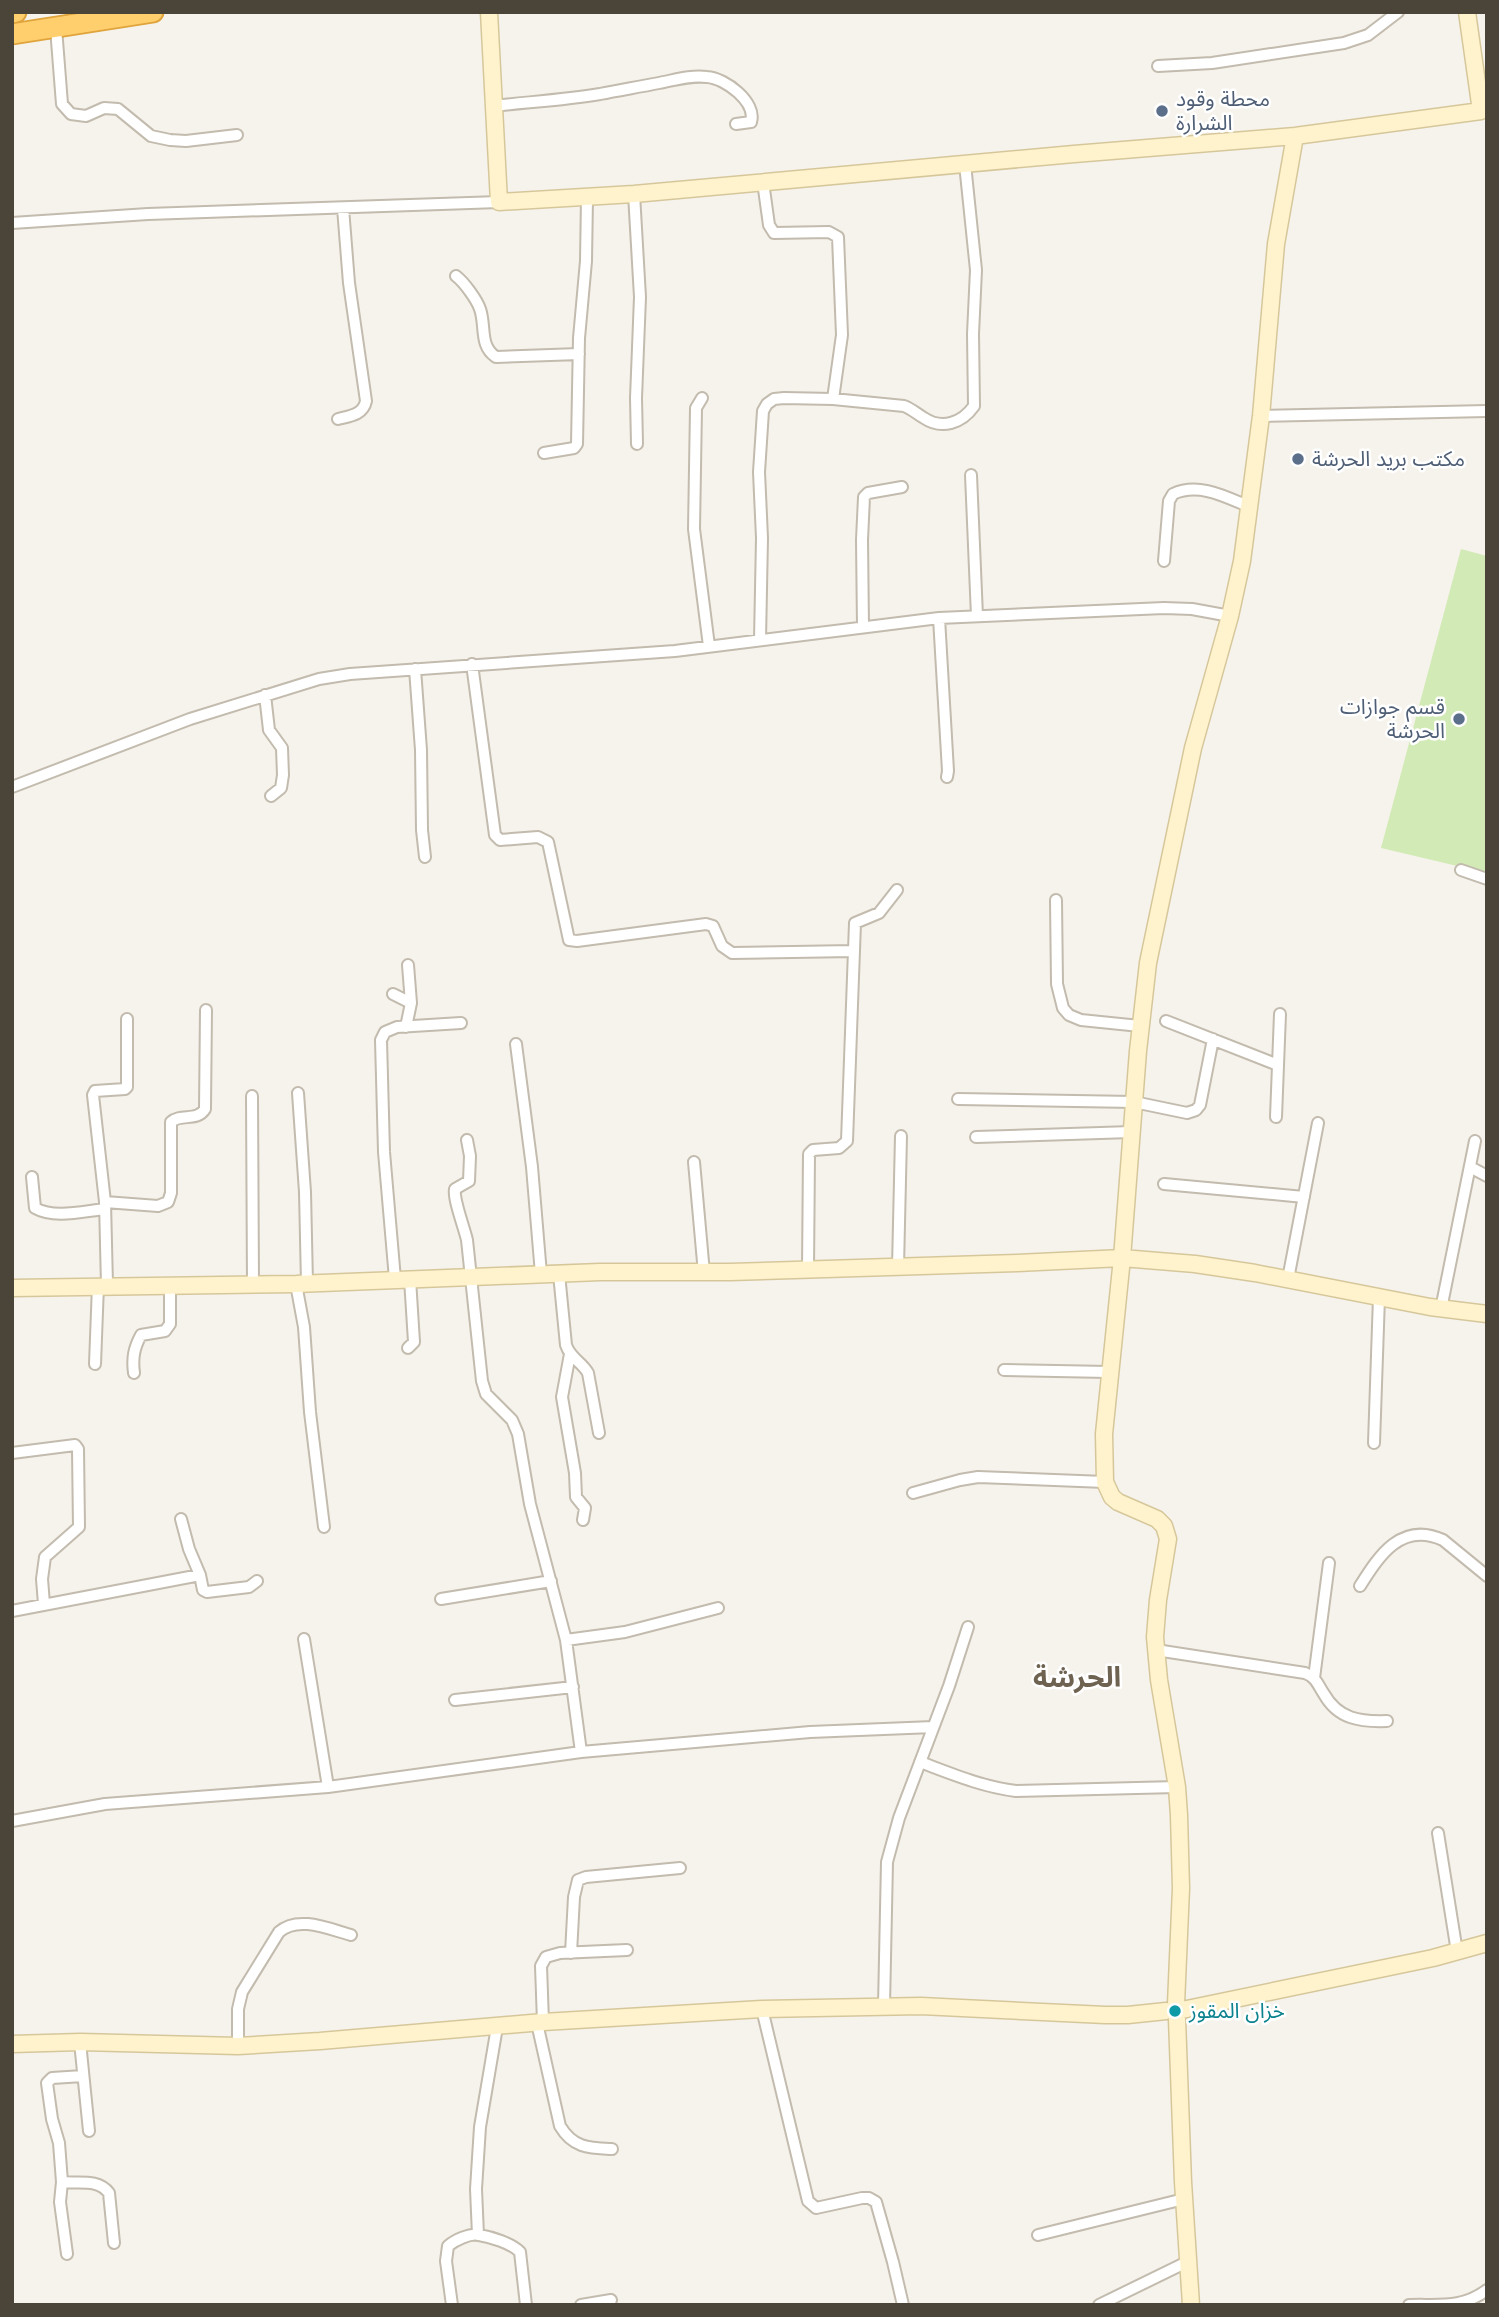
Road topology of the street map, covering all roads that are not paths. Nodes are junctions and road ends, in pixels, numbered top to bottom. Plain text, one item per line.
1 (153, 12) edge
2 (489, 12) edge
3 (1398, 12) edge
4 (1467, 12) edge
5 (56, 27) junction
6 (12, 34) edge
7 (1158, 66) dead end
8 (493, 106) junction
9 (1484, 111) edge
10 (736, 124) dead end
11 (237, 135) dead end
12 (1295, 136) junction
13 (965, 164) junction
14 (763, 182) junction
15 (634, 194) junction
16 (586, 198) junction
17 (499, 202) junction
18 (343, 208) junction
19 (12, 223) edge
20 (456, 276) dead end
21 (579, 354) junction
22 (702, 398) dead end
23 (833, 399) junction
24 (1487, 411) edge
25 (1261, 416) junction
26 (338, 419) dead end
27 (638, 444) dead end
28 (544, 453) dead end
29 (971, 475) dead end
30 (902, 486) dead end
31 (1250, 507) junction
32 (1164, 561) dead end
33 (977, 616) junction
34 (1230, 616) junction
35 (939, 618) junction
36 (863, 627) junction
37 (760, 640) junction
38 (709, 646) junction
39 (472, 664) junction
40 (415, 669) junction
41 (265, 695) junction
42 (947, 777) dead end
43 (12, 787) edge
44 (271, 796) dead end
45 (425, 857) dead end
46 (1461, 870) dead end
47 (1487, 879) edge
48 (897, 890) dead end
49 (1056, 900) dead end
50 (853, 951) junction
51 (408, 965) dead end
52 (393, 994) dead end
53 (411, 1003) junction
54 (206, 1010) dead end
55 (1280, 1014) dead end
56 (127, 1019) dead end
57 (1166, 1021) dead end
58 (461, 1023) dead end
59 (1140, 1026) junction
60 (406, 1027) junction
61 (1213, 1040) junction
62 (516, 1044) dead end
63 (1278, 1065) junction
64 (298, 1093) dead end
65 (252, 1097) dead end
66 (958, 1099) dead end
67 (1133, 1102) junction
68 (1276, 1117) dead end
69 (1318, 1123) dead end
70 (1131, 1132) junction
71 (901, 1136) dead end
72 (976, 1137) dead end
73 (467, 1140) dead end
74 (1475, 1141) dead end
75 (694, 1162) dead end
76 (1470, 1167) junction
77 (1487, 1176) edge
78 (32, 1177) dead end
79 (1164, 1184) dead end
80 (1304, 1198) junction
81 (105, 1205) junction
82 (1122, 1258) junction
83 (898, 1267) junction
84 (808, 1270) junction
85 (704, 1273) junction
86 (541, 1274) junction
87 (559, 1274) junction
88 (471, 1276) junction
89 (402, 1279) junction
90 (1288, 1279) junction
91 (302, 1283) junction
92 (170, 1284) junction
93 (253, 1284) junction
94 (102, 1285) junction
95 (12, 1288) edge
96 (1379, 1297) junction
97 (1441, 1309) junction
98 (1487, 1314) edge
99 (408, 1348) dead end
100 (570, 1354) junction
101 (95, 1364) dead end
102 (1004, 1370) dead end
103 (1109, 1372) junction
104 (134, 1373) dead end
105 (599, 1433) dead end
106 (1374, 1443) dead end
107 (12, 1453) edge
108 (1105, 1482) junction
109 (913, 1493) dead end
110 (181, 1519) dead end
111 (583, 1520) dead end
112 (324, 1527) dead end
113 (1329, 1563) dead end
114 (200, 1575) junction
115 (1487, 1576) edge
116 (257, 1581) dead end
117 (551, 1581) junction
118 (1360, 1587) dead end
119 (441, 1599) dead end
120 (44, 1604) junction
121 (718, 1608) dead end
122 (12, 1611) edge
123 (968, 1627) dead end
124 (304, 1639) dead end
125 (566, 1640) junction
126 (1156, 1650) junction
127 (1314, 1678) junction
128 (573, 1687) junction
129 (455, 1700) dead end
130 (1387, 1721) dead end
131 (933, 1727) junction
132 (581, 1752) junction
133 (920, 1762) junction
134 (328, 1787) junction
135 (1177, 1787) junction
136 (12, 1821) edge
137 (1438, 1833) dead end
138 (681, 1868) dead end
139 (351, 1935) dead end
140 (1487, 1943) edge
141 (627, 1950) dead end
142 (1457, 1952) junction
143 (571, 1953) junction
144 (884, 2006) junction
145 (762, 2009) junction
146 (1175, 2011) junction
147 (540, 2023) junction
148 (496, 2026) junction
149 (16, 2042) edge
150 (80, 2042) junction
151 (238, 2046) junction
152 (83, 2076) junction
153 (89, 2131) dead end
154 (612, 2148) dead end
155 (62, 2182) junction
156 (1184, 2199) junction
157 (478, 2235) junction
158 (1038, 2235) dead end
159 (114, 2243) dead end
160 (66, 2254) dead end
161 (1187, 2262) junction
162 (1487, 2290) edge
163 (611, 2300) dead end
164 (452, 2305) edge
165 (526, 2305) edge
166 (581, 2305) edge
167 (903, 2305) edge
168 (1099, 2305) edge
169 (1191, 2305) edge
170 (1409, 2305) edge

1 - 5 highway
2 - 8 street
3 - 7 street
4 - 9 street
5 - 6 highway
5 - 11 street
8 - 10 street
8 - 17 street
9 - 12 street
12 - 13 street
12 - 25 street
13 - 14 street
13 - 23 street
14 - 15 street
14 - 23 street
15 - 16 street
15 - 27 street
16 - 17 street
16 - 21 street
17 - 18 street
18 - 19 street
18 - 26 street
20 - 21 street
21 - 28 street
22 - 38 street
23 - 37 street
24 - 25 street
25 - 31 street
29 - 33 street
30 - 36 street
31 - 32 street
31 - 34 street
33 - 34 street
33 - 35 street
34 - 59 street
35 - 36 street
35 - 42 street
36 - 37 street
37 - 38 street
38 - 39 street
39 - 40 street
39 - 50 street
40 - 41 street
40 - 45 street
41 - 43 street
41 - 44 street
46 - 47 street
48 - 50 street
49 - 59 street
50 - 84 street
51 - 53 street
52 - 53 street
53 - 60 street
54 - 81 street
55 - 63 street
56 - 81 street
57 - 61 street
58 - 60 street
59 - 67 street
60 - 89 street
61 - 63 street
61 - 67 street
62 - 86 street
63 - 68 street
64 - 91 street
65 - 93 street
66 - 67 street
67 - 70 street
69 - 80 street
70 - 72 street
70 - 82 street
71 - 83 street
73 - 88 street
74 - 76 street
75 - 85 street
76 - 77 street
76 - 97 street
78 - 81 street
79 - 80 street
80 - 90 street
81 - 94 street
82 - 83 street
82 - 90 street
82 - 103 street
83 - 84 street
84 - 85 street
85 - 87 street
86 - 87 street
86 - 88 street
87 - 100 street
88 - 89 street
88 - 117 street
89 - 91 street
89 - 99 street
90 - 96 street
91 - 93 street
91 - 112 street
92 - 93 street
92 - 94 street
92 - 104 street
94 - 95 street
94 - 101 street
96 - 97 street
96 - 106 street
97 - 98 street
100 - 105 street
100 - 111 street
102 - 103 street
103 - 108 street
107 - 120 street
108 - 109 street
108 - 126 street
110 - 114 street
113 - 127 street
114 - 116 street
114 - 120 street
115 - 118 street
117 - 119 street
117 - 125 street
120 - 122 street
121 - 125 street
123 - 131 street
124 - 134 street
125 - 128 street
126 - 127 street
126 - 135 street
127 - 130 street
128 - 129 street
128 - 132 street
131 - 132 street
131 - 133 street
132 - 134 street
133 - 135 street
133 - 144 street
134 - 136 street
135 - 146 street
137 - 142 street
138 - 143 street
139 - 151 street
140 - 142 street
141 - 143 street
142 - 146 street
143 - 147 street
144 - 145 street
144 - 146 street
145 - 147 street
145 - 167 street
146 - 156 street
147 - 148 street
147 - 154 street
148 - 151 street
148 - 157 street
149 - 150 street
150 - 151 street
150 - 152 street
152 - 153 street
152 - 155 street
155 - 159 street
155 - 160 street
156 - 158 street
156 - 161 street
157 - 164 street
157 - 165 street
161 - 168 street
161 - 169 street
162 - 170 street
163 - 166 street

